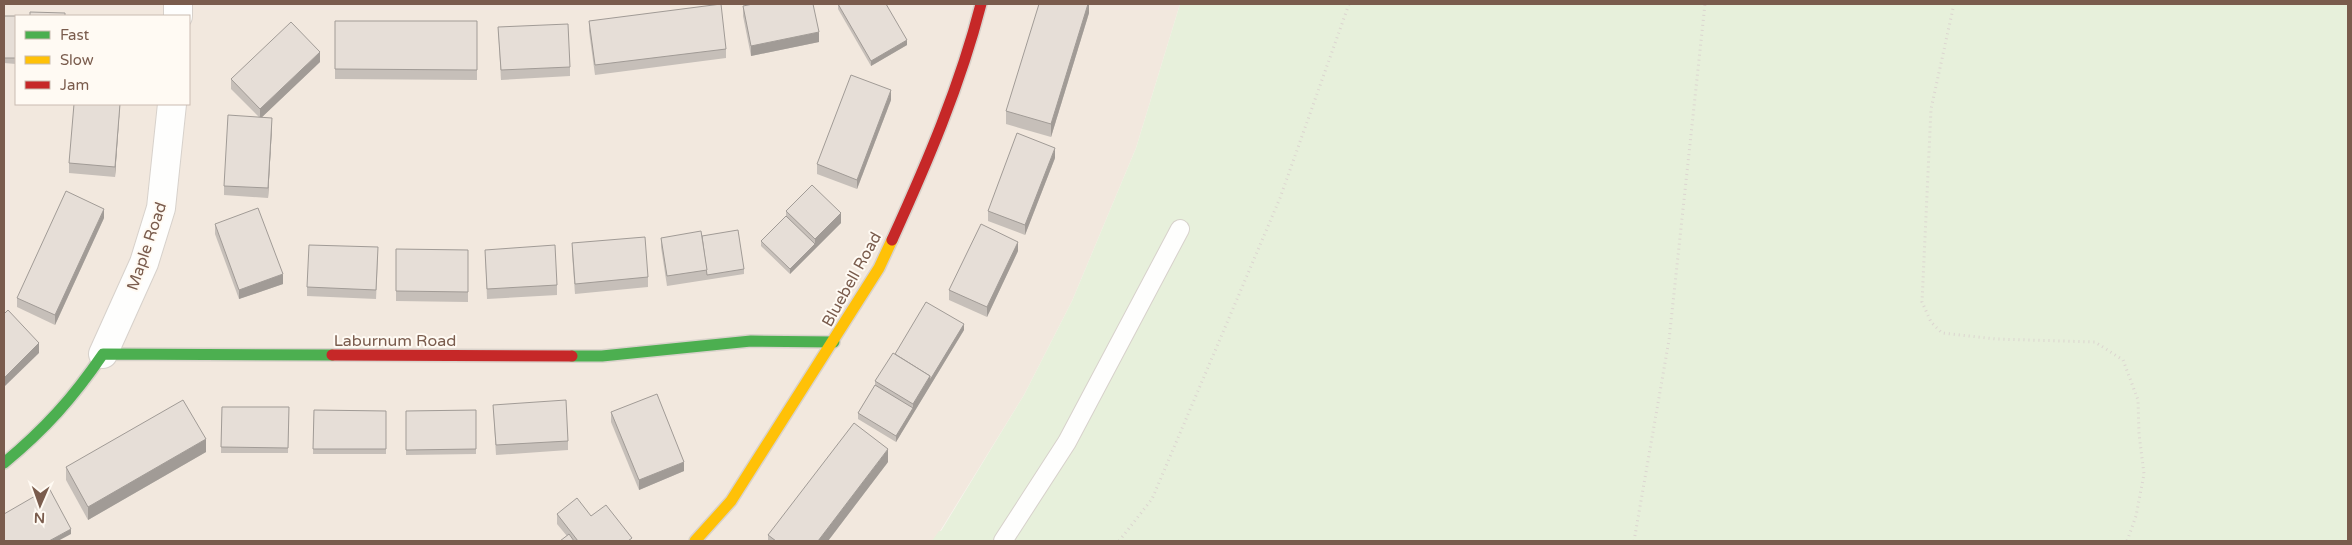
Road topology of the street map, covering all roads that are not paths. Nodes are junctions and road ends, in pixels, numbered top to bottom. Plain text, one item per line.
1 (981, 4) edge
2 (172, 105) edge
3 (1180, 229) dead end
4 (834, 342) junction
5 (103, 354) junction
6 (4, 463) edge
7 (695, 541) edge
8 (1003, 541) edge

1 - 4 street, Bluebell Road
2 - 5 street, Maple Road
3 - 8 lane
4 - 5 street, Laburnum Road
4 - 7 street, Bluebell Road
5 - 6 street

